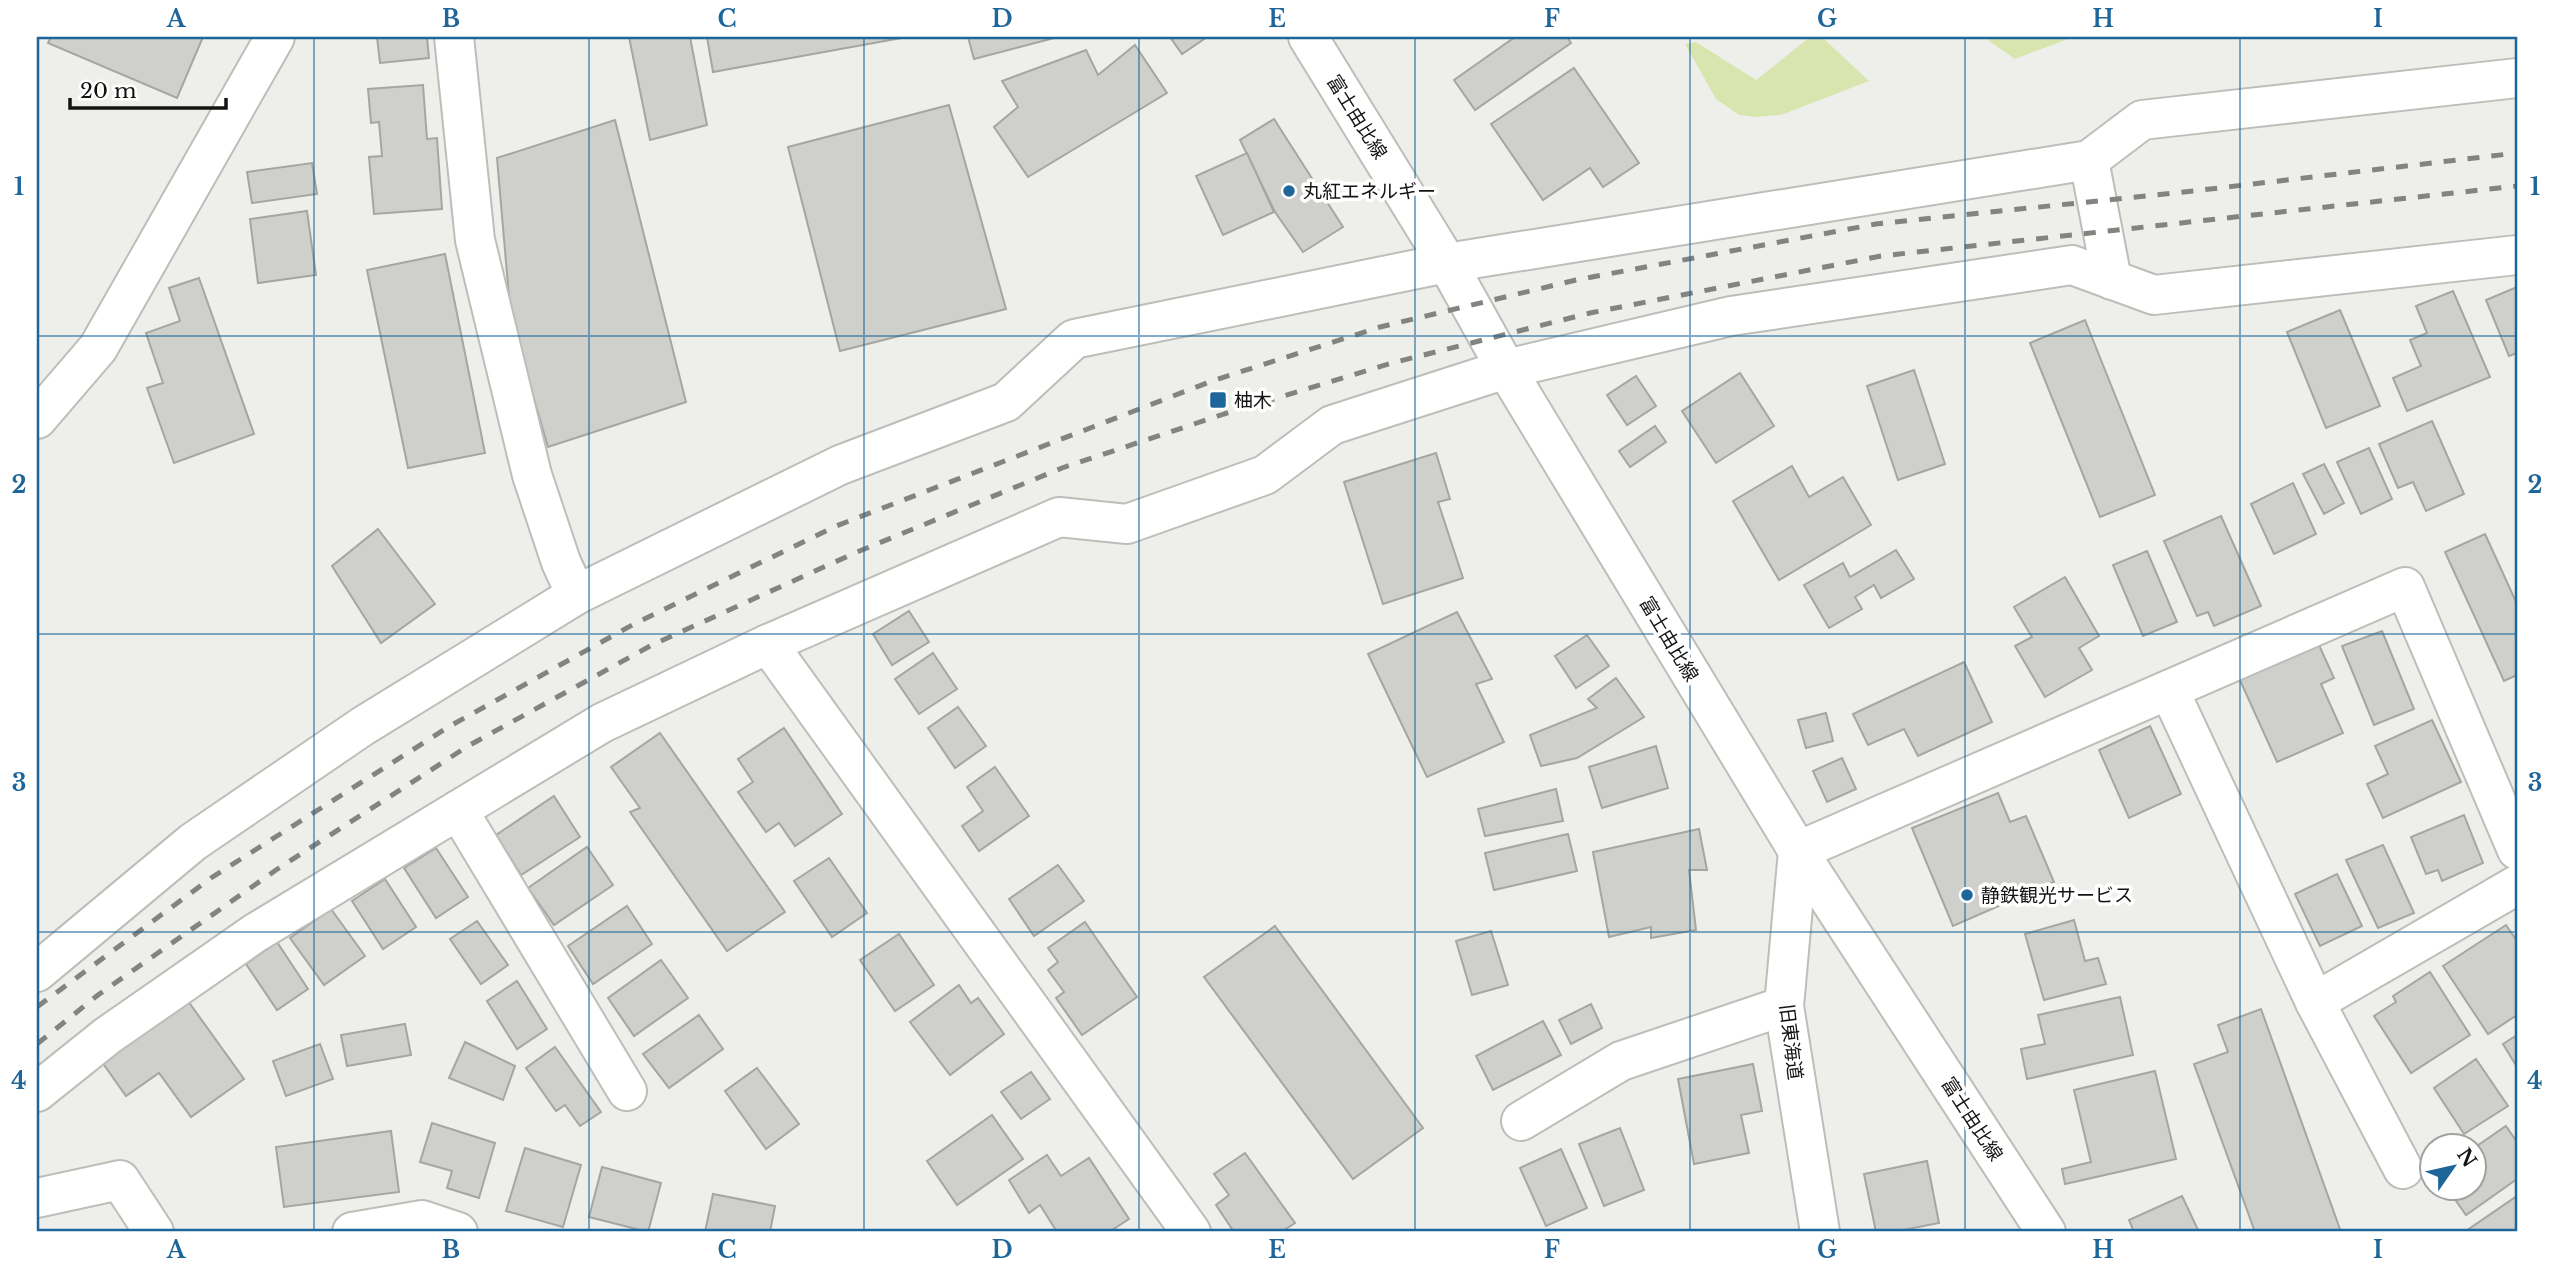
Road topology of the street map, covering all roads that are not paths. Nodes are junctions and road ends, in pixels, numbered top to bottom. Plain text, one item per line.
1 (275, 37) edge
2 (454, 37) edge
3 (1308, 37) edge
4 (2517, 78) edge
5 (2089, 160) junction
6 (2517, 255) edge
7 (1447, 263) junction
8 (2112, 280) junction
9 (1506, 369) junction
10 (37, 419) edge
11 (576, 595) junction
12 (768, 644) junction
13 (2169, 690) junction
14 (458, 810) junction
15 (2517, 850) edge
16 (1798, 851) junction
17 (2517, 885) edge
18 (37, 972) edge
19 (2315, 1002) junction
20 (1784, 1006) junction
21 (627, 1090) dead end
22 (37, 1092) edge
23 (1521, 1122) dead end
24 (2403, 1168) dead end
25 (37, 1198) edge
26 (154, 1232) edge
27 (352, 1232) edge
28 (458, 1232) edge
29 (1191, 1232) edge
30 (1820, 1232) edge
31 (2046, 1232) edge

1 - 10 street
2 - 11 street
3 - 7 street, 富士由比線
4 - 5 street
5 - 7 street
5 - 8 street
6 - 8 street
7 - 9 street, 富士由比線
7 - 11 street
8 - 9 street
9 - 12 street
9 - 16 street, 富士由比線
11 - 18 street
12 - 14 street
12 - 29 street
13 - 15 street
13 - 16 street
13 - 19 street
14 - 21 street
14 - 22 street
16 - 20 street, 旧東海道
16 - 31 street, 富士由比線
17 - 19 street
19 - 24 street
20 - 23 street
20 - 30 street, 旧東海道
25 - 26 street
27 - 28 street

